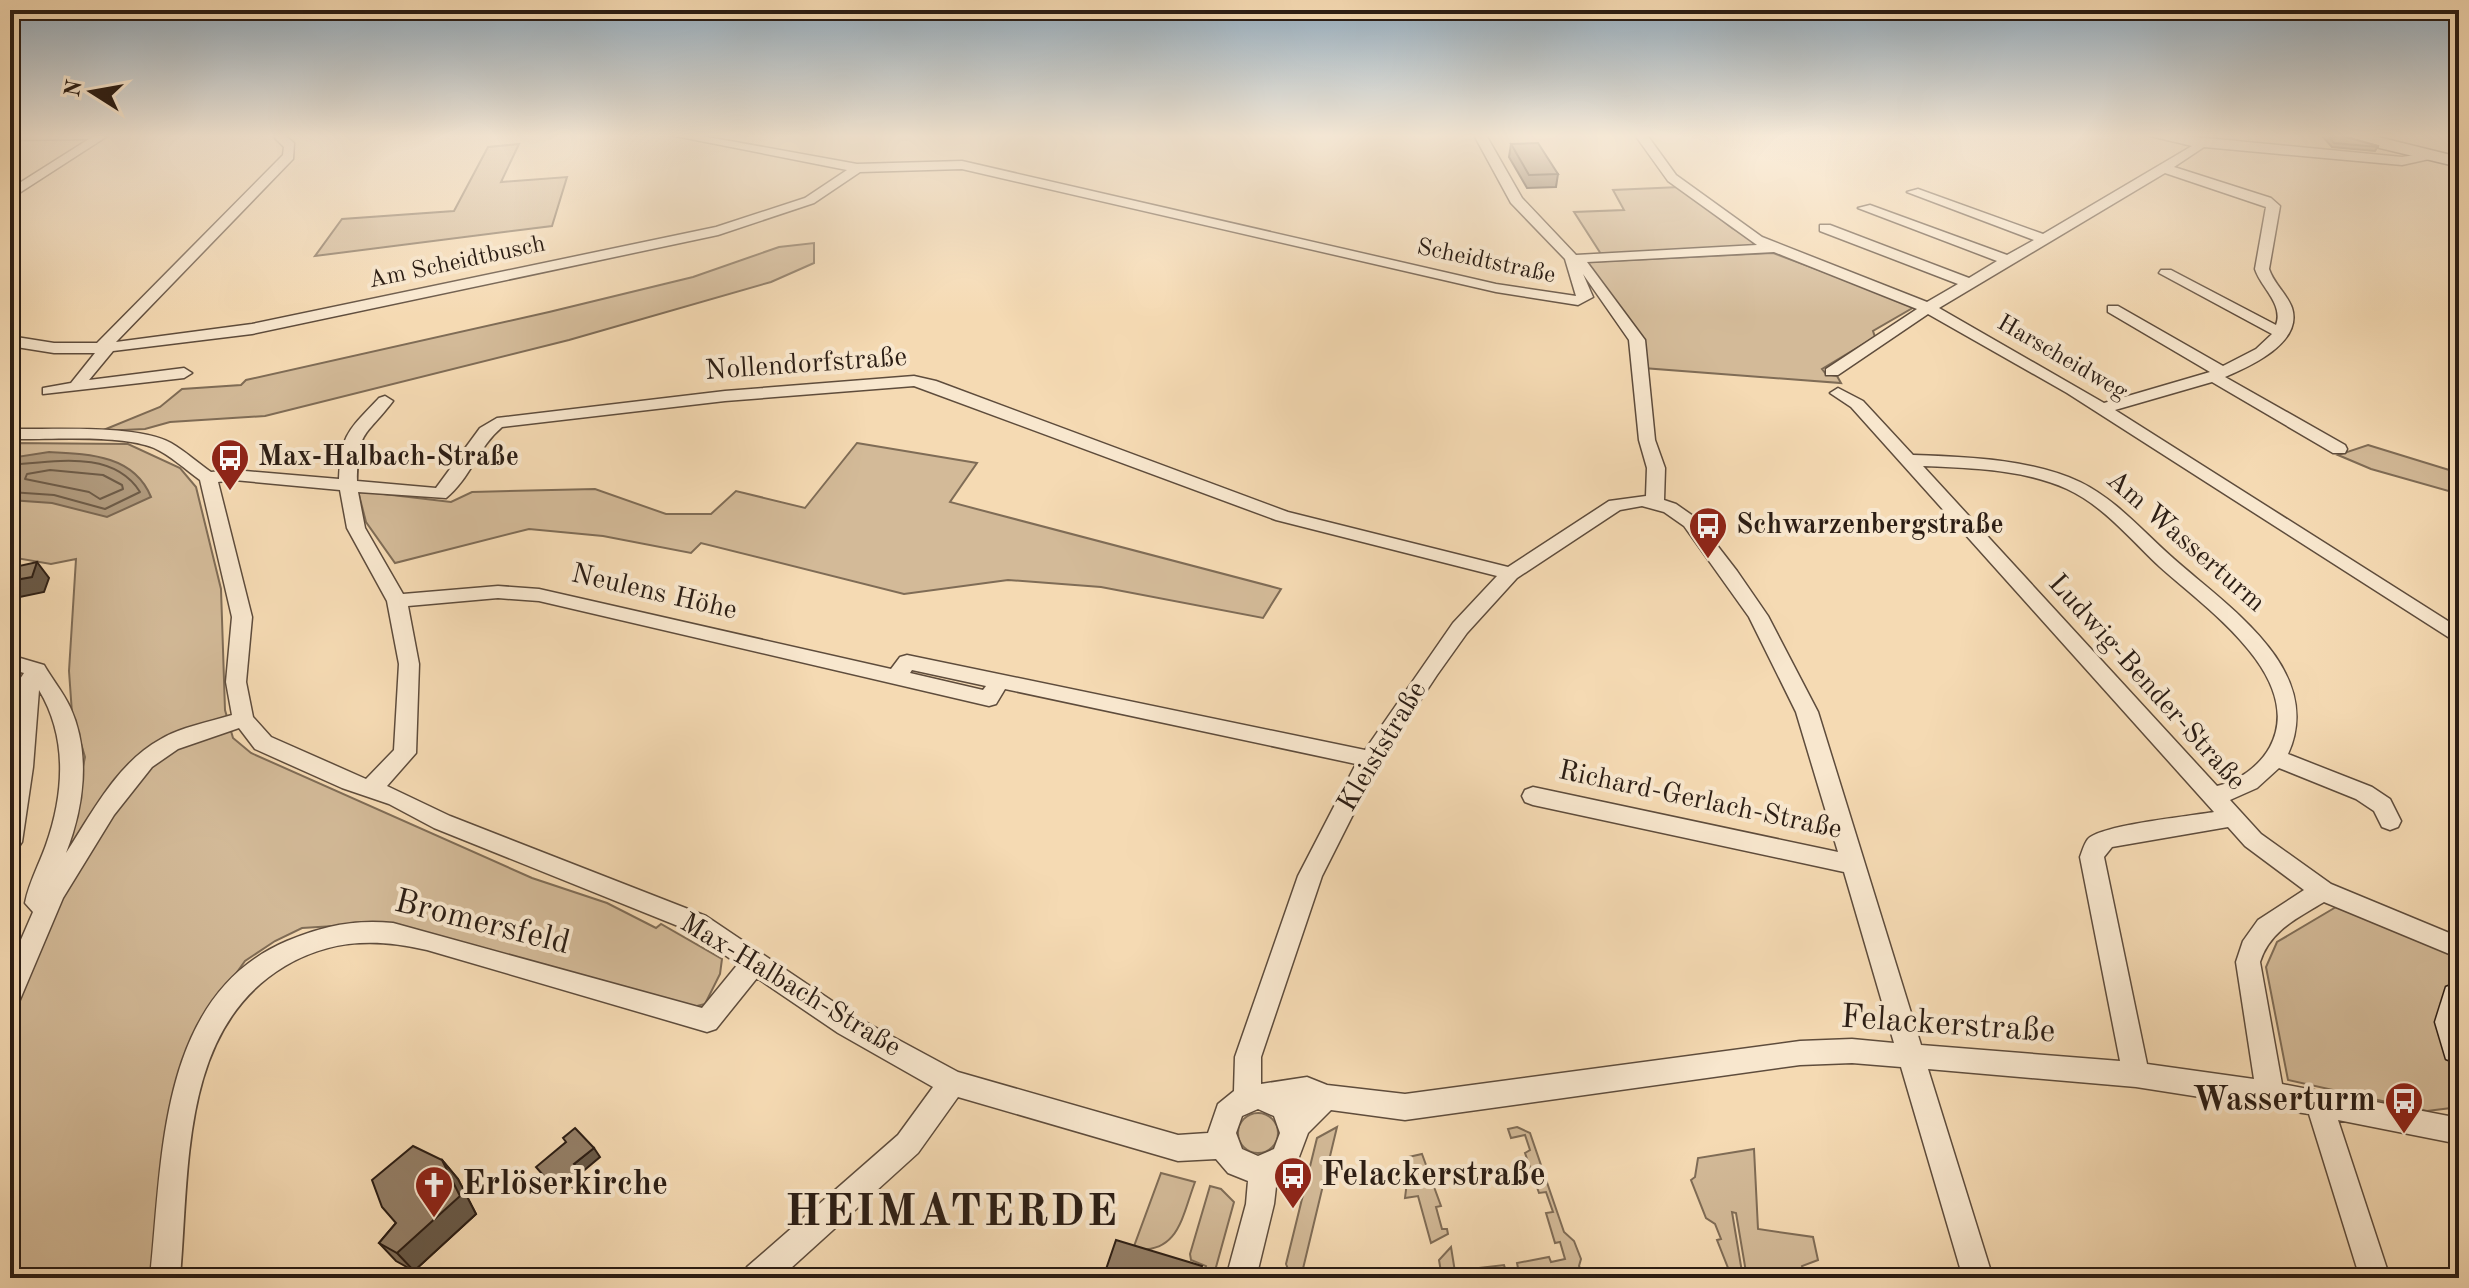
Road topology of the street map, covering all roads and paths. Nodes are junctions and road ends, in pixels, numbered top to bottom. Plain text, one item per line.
1 (251, 195) edge
2 (816, 195) edge
3 (1093, 195) edge
4 (1513, 195) edge
5 (1693, 195) edge
6 (1922, 195) edge
7 (2119, 195) edge
8 (2248, 195) edge
9 (1865, 208) dead end
10 (1825, 228) dead end
11 (2045, 239) junction
12 (1773, 248) junction
13 (1572, 259) junction
14 (2008, 260) junction
15 (2166, 273) dead end
16 (1969, 283) junction
17 (1928, 308) junction
18 (2113, 309) dead end
19 (2281, 333) junction
20 (10, 341) edge
21 (104, 348) junction
22 (1832, 372) dead end
23 (184, 373) dead end
24 (2216, 373) junction
25 (76, 387) junction
26 (49, 391) dead end
27 (1838, 393) dead end
28 (385, 401) dead end
29 (2102, 408) junction
30 (10, 437) edge
31 (2339, 449) dead end
32 (1906, 460) junction
33 (208, 478) junction
34 (348, 483) junction
35 (1655, 503) junction
36 (1510, 574) junction
37 (397, 601) junction
38 (2459, 637) edge
39 (10, 662) edge
40 (37, 670) junction
41 (243, 719) junction
42 (2277, 758) junction
43 (1370, 759) junction
44 (370, 789) junction
45 (1533, 796) dead end
46 (2210, 796) junction
47 (2230, 818) junction
48 (2390, 821) dead end
49 (10, 842) edge
50 (1855, 865) junction
51 (2323, 891) junction
52 (44, 911) junction
53 (2459, 948) edge
54 (755, 962) junction
55 (10, 994) edge
56 (2459, 998) edge
57 (2459, 1047) edge
58 (1911, 1058) junction
59 (2136, 1075) junction
60 (952, 1083) junction
61 (2270, 1094) junction
62 (1327, 1097) junction
63 (1257, 1099) junction
64 (2319, 1104) junction
65 (1296, 1127) junction
66 (2459, 1131) edge
67 (1223, 1145) junction
68 (1264, 1168) junction
69 (165, 1278) edge
70 (758, 1278) edge
71 (1241, 1278) edge
72 (1978, 1278) edge
73 (2375, 1278) edge

1 - 21 street
2 - 21 street, Am Scheidtbusch
3 - 13 street, Scheidtstraße
4 - 13 street
5 - 12 street, Harscheidweg
6 - 11 street
7 - 11 street
8 - 19 street
9 - 14 street
10 - 16 street
11 - 14 street
12 - 13 street
12 - 17 street, Harscheidweg
13 - 35 street
14 - 16 street
15 - 19 street
16 - 17 street
17 - 22 street
17 - 29 street, Harscheidweg
18 - 24 street
19 - 24 street
20 - 21 street, Am Scheidtbusch
21 - 25 street
23 - 25 street
24 - 29 street
24 - 31 street
25 - 26 street
27 - 32 street, Ludwig-Bender-Straße
28 - 34 street
29 - 38 street, Harscheidweg
30 - 33 street
32 - 42 street, Am Wasserturm
32 - 46 street, Ludwig-Bender-Straße
33 - 34 street, Nollendorfstraße
33 - 41 street
34 - 36 street, Nollendorfstraße
34 - 37 street
35 - 36 street, Kleiststraße
35 - 50 street
36 - 43 street, Kleiststraße
37 - 43 street, Neulens Höhe
37 - 44 street
39 - 40 street
40 - 49 street
40 - 52 street
41 - 44 street, Max-Halbach-Straße
41 - 52 street
42 - 46 street
42 - 48 street
43 - 63 street, Kleiststraße
44 - 54 street, Max-Halbach-Straße
45 - 50 street, Richard-Gerlach-Straße
46 - 47 street, Ludwig-Bender-Straße
47 - 51 street, Ludwig-Bender-Straße
47 - 59 street
50 - 58 street
51 - 53 street, Ludwig-Bender-Straße
51 - 61 street
52 - 55 street
54 - 60 street, Max-Halbach-Straße
54 - 69 street, Bromersfeld
56 - 57 main road
58 - 59 street, Felackerstraße
58 - 62 street, Felackerstraße
58 - 72 street
59 - 61 street, Felackerstraße
60 - 67 street, Max-Halbach-Straße
60 - 70 street
61 - 64 street, Felackerstraße
62 - 63 street, Felackerstraße
62 - 65 street
63 - 65 street
63 - 67 street
64 - 66 street, Felackerstraße
64 - 73 street
65 - 68 street
67 - 68 street
68 - 71 street

